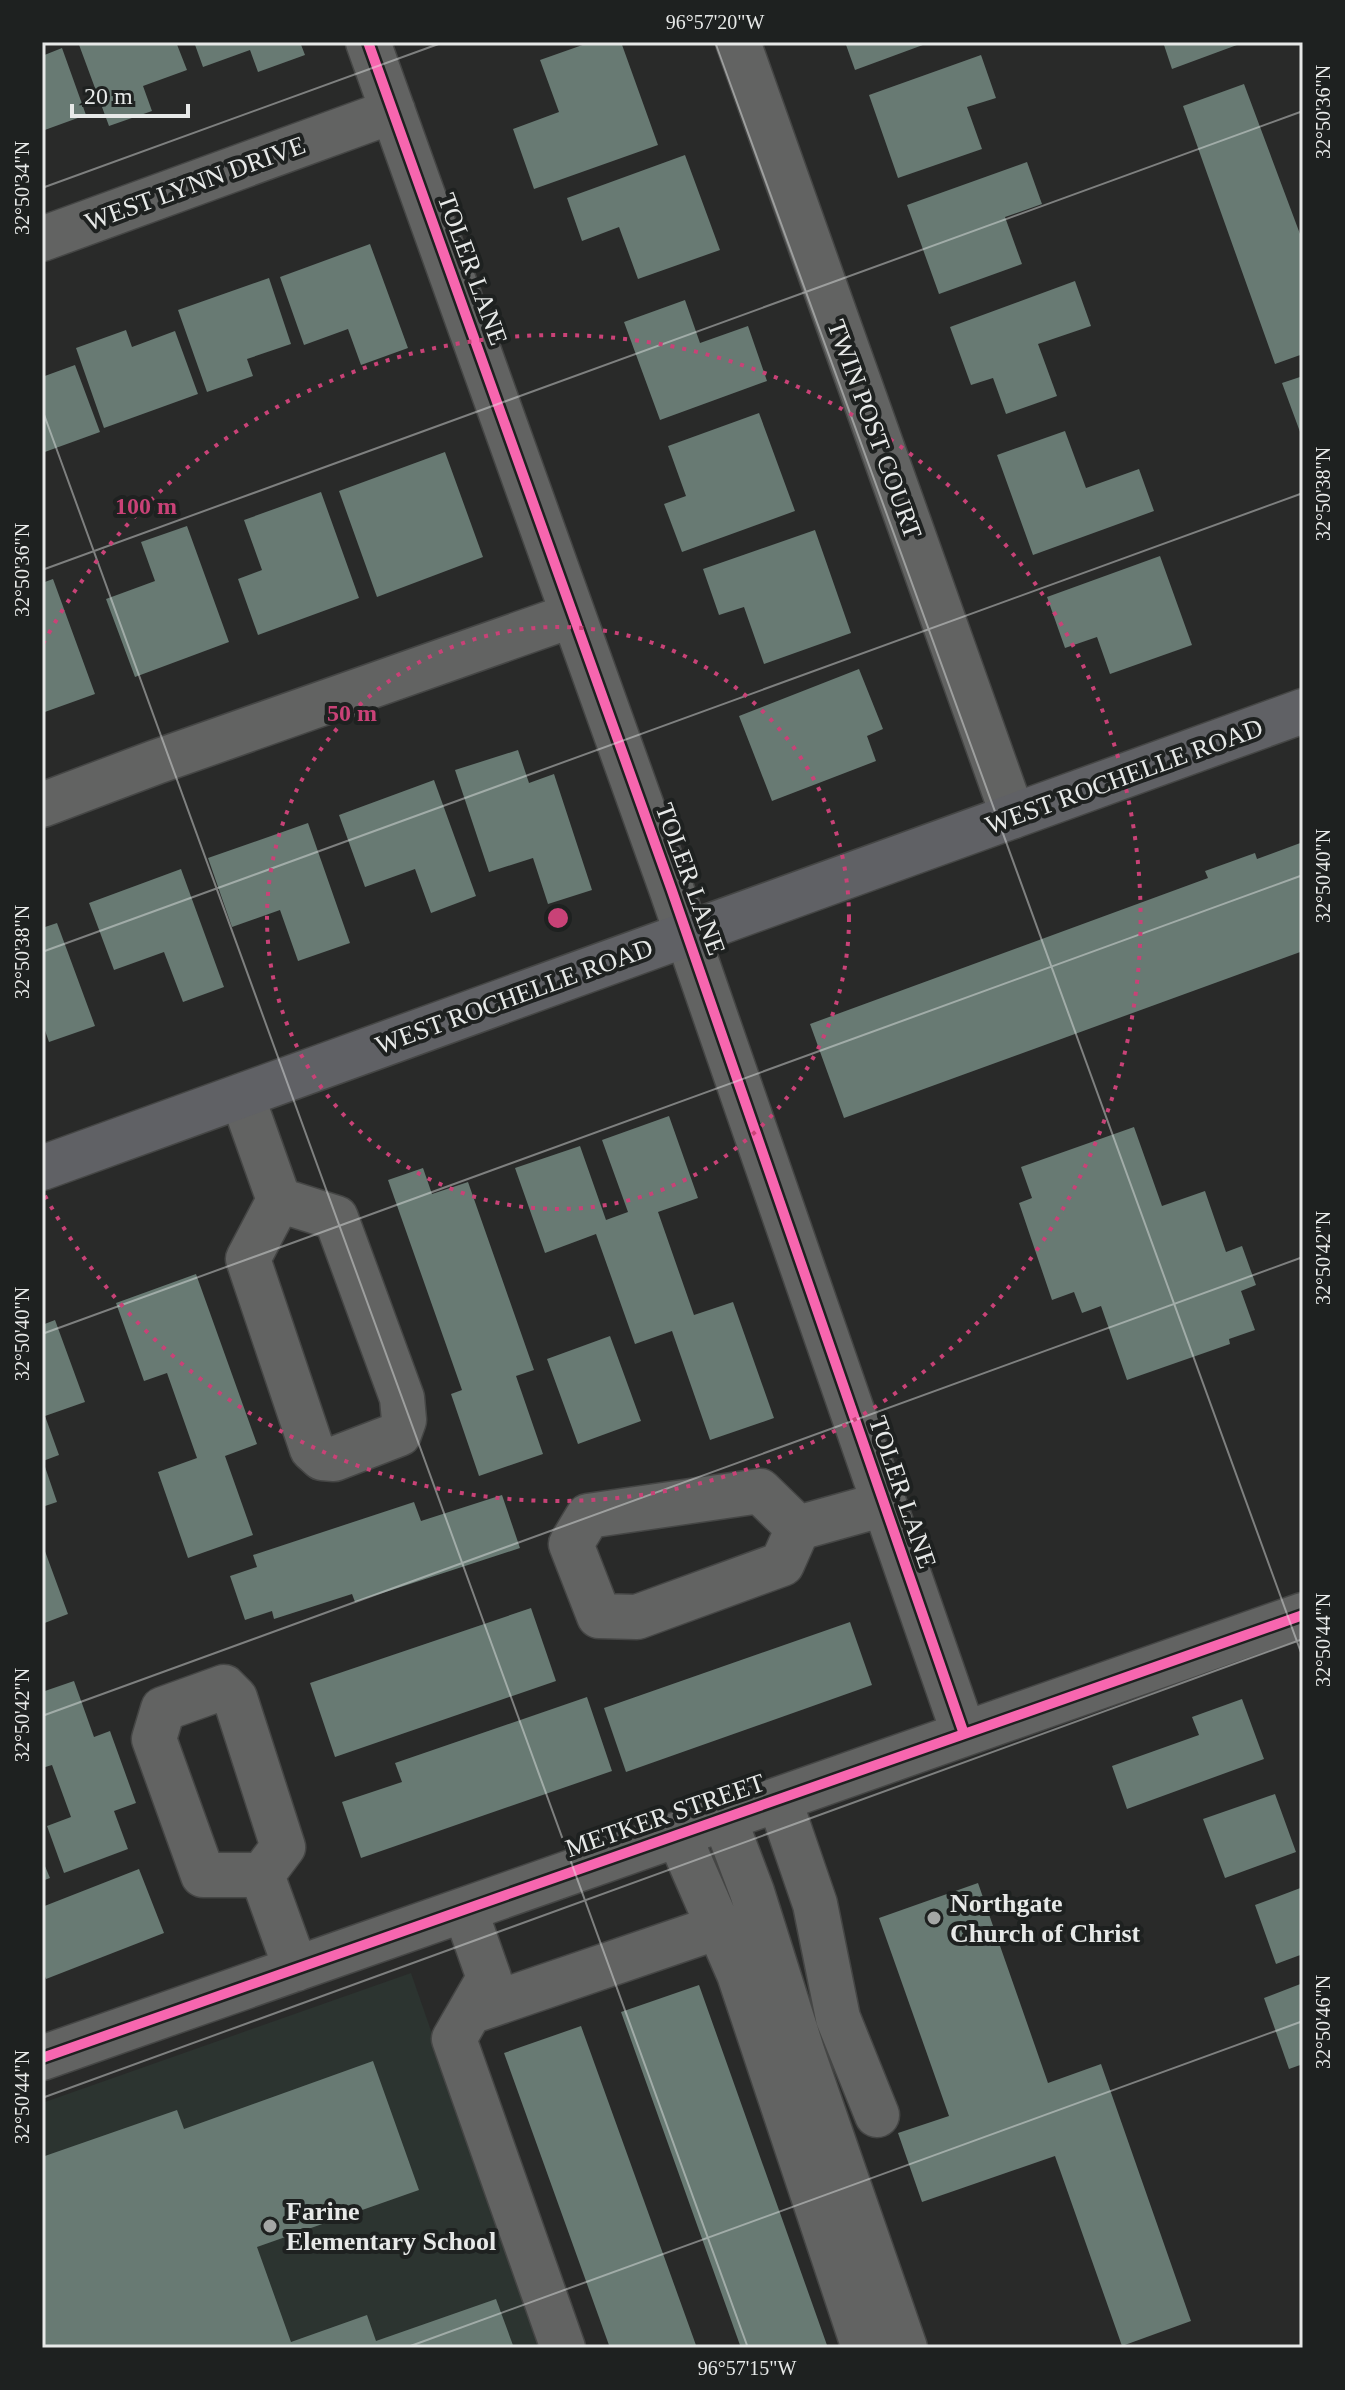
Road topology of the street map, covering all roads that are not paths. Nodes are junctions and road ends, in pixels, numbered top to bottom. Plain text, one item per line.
1 (368, 42) edge
2 (738, 42) edge
3 (393, 111) junction
4 (42, 239) edge
5 (573, 615) junction
6 (1303, 711) edge
7 (42, 805) edge
8 (1013, 816) junction
9 (687, 933) junction
10 (242, 1096) junction
11 (42, 1168) edge
12 (279, 1200) junction
13 (884, 1504) junction
14 (798, 1528) junction
15 (1303, 1615) edge
16 (964, 1734) junction
17 (779, 1799) junction
18 (724, 1818) junction
19 (678, 1834) junction
20 (262, 1875) dead end
21 (465, 1910) junction
22 (718, 1927) junction
23 (296, 1969) junction
24 (470, 2012) junction
25 (42, 2058) edge
26 (877, 2115) dead end
27 (563, 2348) edge
28 (864, 2348) edge
29 (905, 2348) edge

1 - 3 street, TOLER LANE
2 - 8 street, TWIN POST COURT
3 - 4 street, WEST LYNN DRIVE
3 - 5 street, TOLER LANE
5 - 7 street
5 - 9 street, TOLER LANE
6 - 8 main road, WEST ROCHELLE ROAD
8 - 9 main road, WEST ROCHELLE ROAD
9 - 10 main road, WEST ROCHELLE ROAD
9 - 13 street, TOLER LANE
10 - 11 main road, WEST ROCHELLE ROAD
10 - 12 street
12 - 12 street
13 - 14 street
13 - 16 street, TOLER LANE
14 - 14 street
15 - 16 street, METKER STREET
16 - 17 street, METKER STREET
17 - 18 street, METKER STREET
17 - 26 street
18 - 19 street, METKER STREET
18 - 29 street
19 - 21 street, METKER STREET
19 - 22 street
20 - 23 street
21 - 23 street, METKER STREET
21 - 24 street
22 - 24 street
22 - 28 street
23 - 25 street, METKER STREET
24 - 27 street

